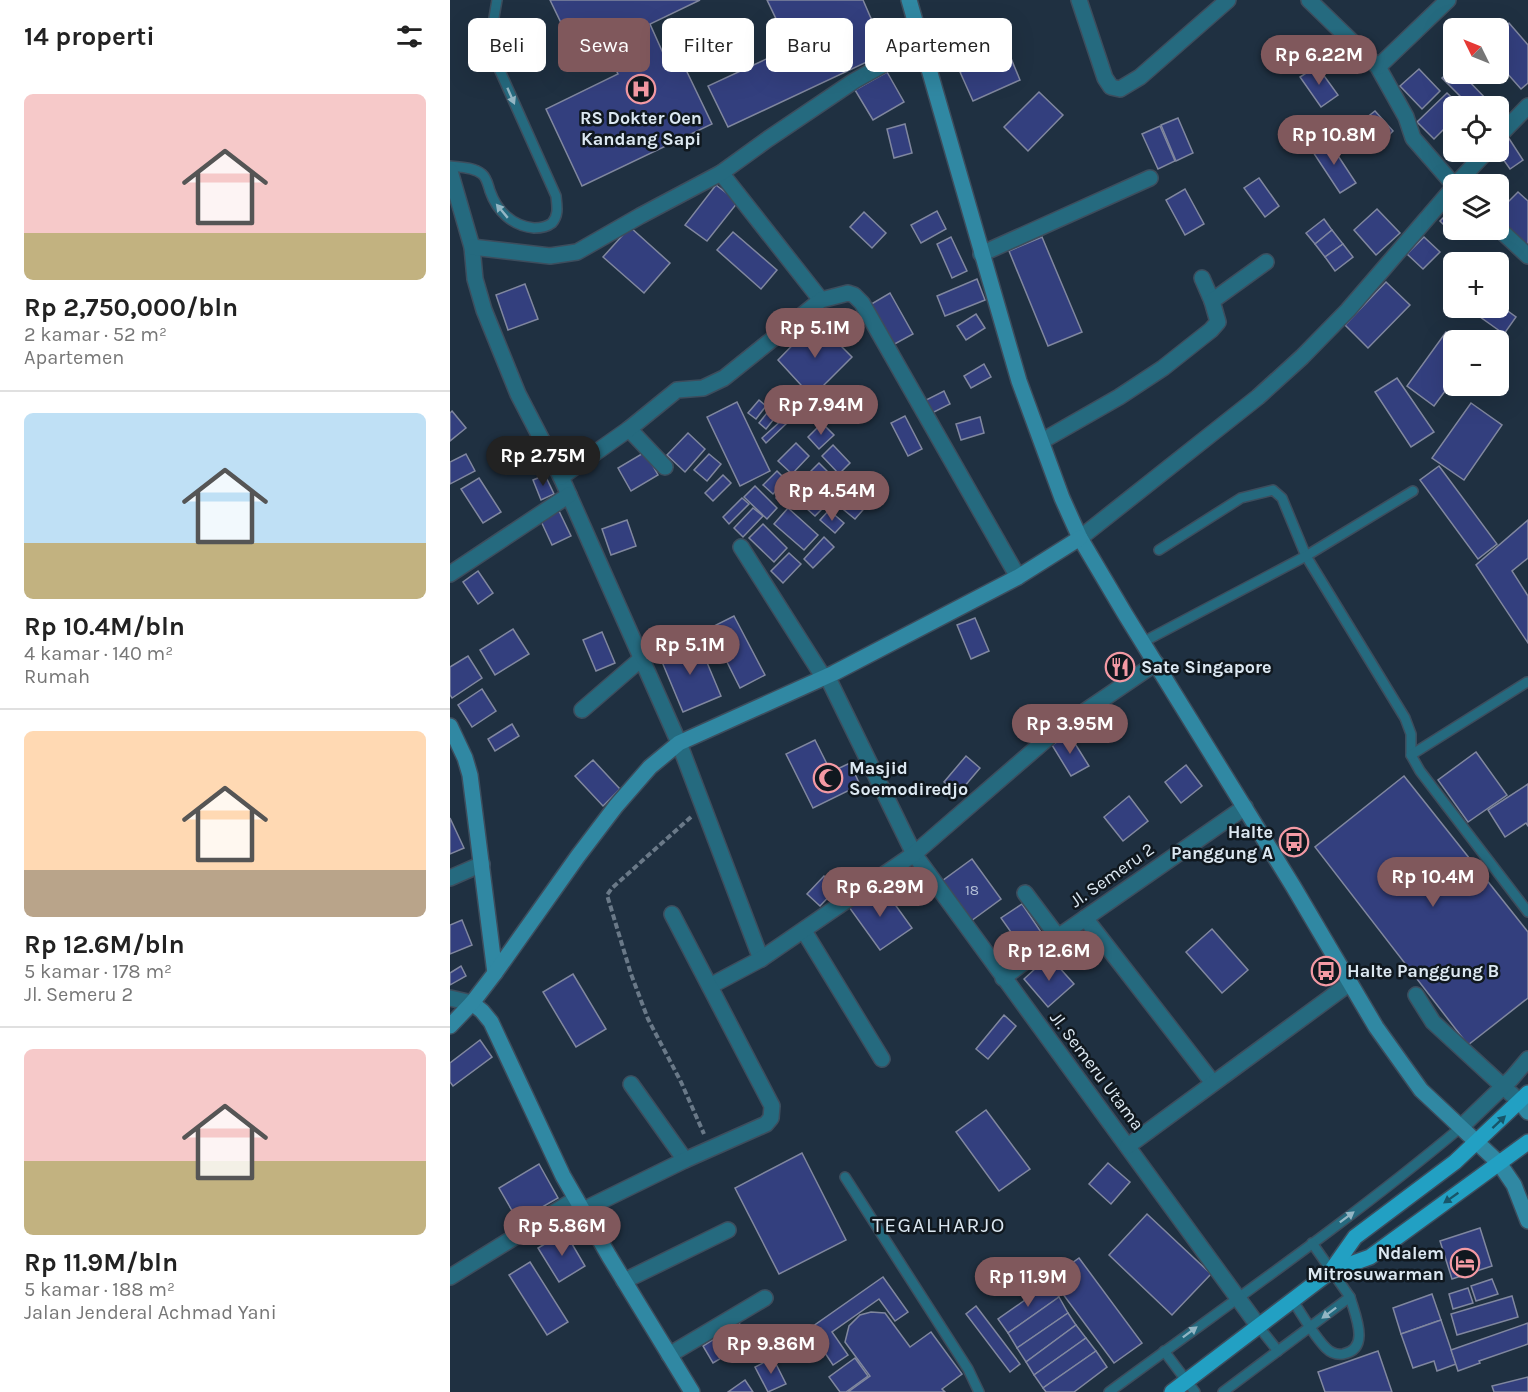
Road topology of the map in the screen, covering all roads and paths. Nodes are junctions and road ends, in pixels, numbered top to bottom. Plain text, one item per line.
1 (497, 0) edge
2 (909, 0) edge
3 (1078, 0) edge
4 (1228, 0) edge
5 (1309, 0) edge
6 (1448, 0) edge
7 (914, 18) edge
8 (1378, 67) junction
9 (870, 72) edge
10 (930, 72) edge
11 (1528, 106) edge
12 (1509, 126) edge
13 (1477, 162) edge
14 (450, 166) edge
15 (450, 171) edge
16 (721, 173) junction
17 (1444, 174) edge
18 (1465, 174) edge
19 (1150, 178) dead end
20 (1443, 199) edge
21 (1509, 238) edge
22 (472, 247) junction
23 (981, 254) junction
24 (1528, 256) edge
25 (1266, 262) dead end
26 (1202, 278) dead end
27 (821, 300) junction
28 (1212, 301) junction
29 (629, 429) junction
30 (1042, 441) junction
31 (666, 467) dead end
32 (561, 477) junction
33 (1413, 491) dead end
34 (569, 495) junction
35 (1080, 538) junction
36 (741, 547) dead end
37 (1159, 550) dead end
38 (1306, 556) junction
39 (450, 574) edge
40 (1018, 577) junction
41 (1143, 642) junction
42 (641, 659) junction
43 (1156, 663) junction
44 (826, 677) junction
45 (1527, 682) edge
46 (582, 710) dead end
47 (450, 726) edge
48 (679, 743) junction
49 (1412, 755) junction
50 (703, 806) junction
51 (1245, 807) junction
52 (914, 854) junction
53 (482, 864) junction
54 (450, 878) edge
55 (1025, 893) dead end
56 (1528, 912) edge
57 (672, 914) dead end
58 (1085, 918) junction
59 (804, 931) junction
60 (1058, 937) junction
61 (761, 959) junction
62 (495, 973) junction
63 (1003, 978) junction
64 (1350, 983) junction
65 (710, 986) junction
66 (1416, 995) dead end
67 (450, 998) edge
68 (472, 1003) junction
69 (450, 1026) edge
70 (882, 1059) dead end
71 (1528, 1059) edge
72 (1213, 1083) junction
73 (631, 1084) dead end
74 (1504, 1086) junction
75 (1525, 1102) edge
76 (1460, 1128) junction
77 (1477, 1142) junction
78 (1528, 1142) edge
79 (1128, 1146) junction
80 (711, 1149) junction
81 (685, 1160) junction
82 (1499, 1163) junction
83 (845, 1177) dead end
84 (580, 1205) junction
85 (1528, 1221) edge
86 (728, 1230) dead end
87 (1312, 1243) junction
88 (1331, 1271) junction
89 (450, 1277) edge
90 (624, 1281) junction
91 (1238, 1296) junction
92 (1350, 1297) junction
93 (765, 1299) dead end
94 (1293, 1302) junction
95 (1259, 1327) junction
96 (1311, 1327) junction
97 (1164, 1351) junction
98 (1278, 1351) junction
99 (669, 1355) junction
100 (1191, 1387) edge
101 (692, 1392) edge
102 (978, 1392) edge
103 (1109, 1392) edge
104 (1172, 1392) edge
105 (1223, 1392) edge

1 -> 14 lane
2 - 7 street
3 - 4 street
5 - 8 street
6 - 8 street
8 - 17 street
9 - 16 street
10 - 23 street
11 - 12 street
13 - 18 street
15 - 22 street
16 - 22 street
16 - 27 street
19 - 23 street
20 - 35 street
21 - 24 street
22 - 32 street
23 - 30 street
25 - 28 street
26 - 28 street
27 - 29 street
27 - 40 street
28 - 30 street
29 - 31 street
29 - 32 street
30 - 35 street
32 - 34 street
33 - 38 lane
34 - 39 street
34 - 42 street
35 - 40 street
35 - 41 street
36 - 44 street, Jl. Semeru Utama
37 - 38 lane
38 - 41 lane
38 - 49 lane
40 - 44 street
41 - 43 street
42 - 46 street
42 - 48 street
43 - 51 street
43 - 52 street
44 - 48 street
44 - 52 street, Jl. Semeru Utama
45 - 49 lane
47 - 53 street
48 - 50 street
48 - 62 street
49 - 56 lane
50 - 61 street
50 - 80 path
51 - 58 street, Jl. Semeru 2
51 - 64 street
52 - 59 street
52 - 63 street, Jl. Semeru Utama
53 - 54 street
53 - 62 street
55 - 60 street
57 - 65 street
58 - 60 street, Jl. Semeru 2
58 - 72 street
59 - 61 street
59 - 70 street
60 - 63 street, Jl. Semeru 2
61 - 65 street
62 - 68 street
63 - 79 street, Jl. Semeru Utama
64 - 72 street
64 - 76 street
65 - 80 street
66 - 74 street
67 - 68 street
68 - 69 street
68 - 84 street
71 - 74 street
72 - 79 street
73 - 81 street
74 - 75 street
74 - 76 street
77 -> 75 main road
76 - 77 street
87 -> 76 lane
77 - 82 street
77 - 88 main road
78 - 82 main road
79 - 91 street, Jl. Semeru Utama
80 - 81 street
81 - 84 street
82 - 85 street
82 -> 88 main road
83 - 102 lane
84 - 89 street
84 - 90 street
86 - 90 street
87 - 88 lane
87 - 91 lane
88 - 92 lane
88 - 94 main road
90 - 99 street
91 - 95 street, Jl. Semeru Utama
97 -> 91 lane
92 -> 96 lane
92 - 96 lane
93 - 99 street
94 - 95 main road
94 - 96 lane
95 - 98 lane
95 - 100 main road
96 - 98 lane
97 - 100 lane
97 - 103 lane
98 - 105 lane
99 - 101 street
100 - 104 main road

